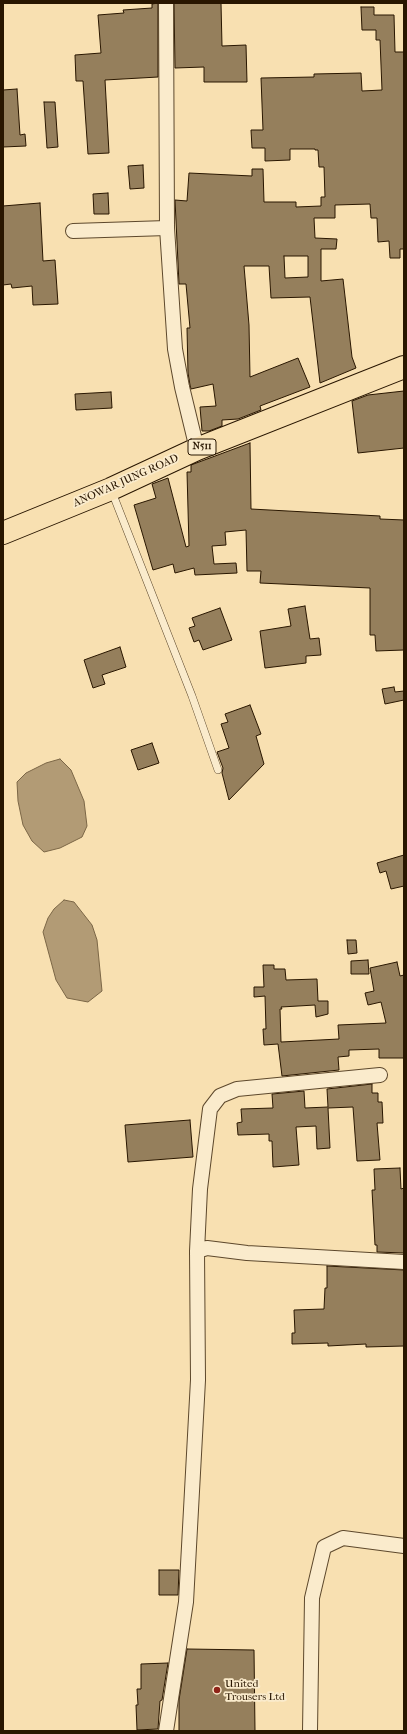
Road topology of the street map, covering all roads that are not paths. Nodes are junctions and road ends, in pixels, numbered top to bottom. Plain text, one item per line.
1 (166, 3) edge
2 (167, 228) junction
3 (73, 231) dead end
4 (400, 373) edge
5 (197, 449) junction
6 (111, 489) junction
7 (3, 533) edge
8 (218, 770) dead end
9 (380, 1075) dead end
10 (197, 1251) junction
11 (404, 1262) edge
12 (404, 1546) edge
13 (166, 1731) edge
14 (310, 1731) edge

1 - 2 street
2 - 3 street
2 - 5 street
4 - 5 highway, ANOWAR JUNG ROAD / N511
5 - 6 highway, ANOWAR JUNG ROAD / N511
6 - 7 highway, ANOWAR JUNG ROAD / N511
6 - 8 lane
9 - 10 street
10 - 11 street
10 - 13 street
12 - 14 street

